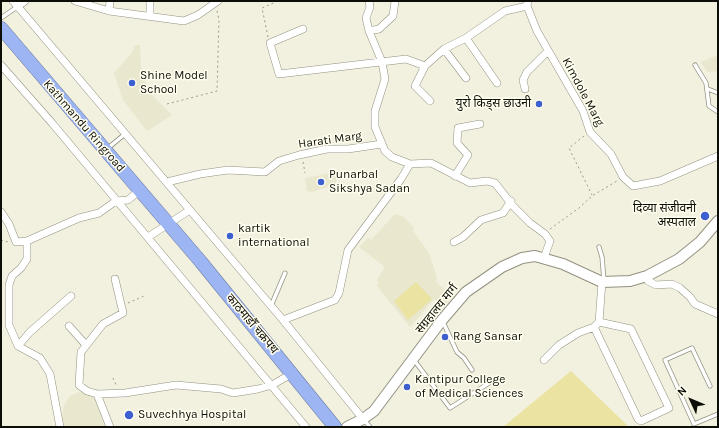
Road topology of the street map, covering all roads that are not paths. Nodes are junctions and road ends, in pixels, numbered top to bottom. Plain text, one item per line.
1 (25, 1) edge
2 (75, 1) edge
3 (110, 1) edge
4 (150, 1) edge
5 (369, 1) edge
6 (396, 1) edge
7 (217, 2) edge
8 (527, 3) edge
9 (15, 4) edge
10 (109, 11) junction
11 (150, 15) junction
12 (1, 18) edge
13 (1, 28) edge
14 (303, 29) dead end
15 (369, 32) junction
16 (466, 38) junction
17 (444, 48) junction
18 (548, 51) junction
19 (382, 62) junction
20 (1, 65) edge
21 (695, 65) dead end
22 (425, 66) junction
23 (466, 78) dead end
24 (497, 82) dead end
25 (525, 89) dead end
26 (708, 89) junction
27 (718, 93) edge
28 (430, 102) dead end
29 (718, 112) edge
30 (480, 124) dead end
31 (125, 133) junction
32 (382, 144) junction
33 (105, 150) junction
34 (718, 156) edge
35 (410, 164) junction
36 (455, 176) junction
37 (167, 182) junction
38 (140, 190) junction
39 (116, 201) junction
40 (511, 201) junction
41 (190, 210) junction
42 (1, 212) edge
43 (718, 221) edge
44 (167, 224) junction
45 (148, 237) junction
46 (27, 240) junction
47 (454, 242) dead end
48 (599, 246) dead end
49 (544, 258) junction
50 (285, 273) dead end
51 (646, 276) junction
52 (115, 279) dead end
53 (603, 282) junction
54 (71, 296) dead end
55 (271, 306) junction
56 (718, 314) edge
57 (283, 320) junction
58 (442, 320) junction
59 (599, 322) junction
60 (69, 326) dead end
61 (594, 328) junction
62 (86, 345) junction
63 (18, 346) junction
64 (414, 360) junction
65 (544, 360) dead end
66 (472, 370) dead end
67 (293, 373) junction
68 (489, 384) dead end
69 (272, 385) junction
70 (710, 386) dead end
71 (98, 394) junction
72 (718, 414) edge
73 (366, 423) edge
74 (60, 427) edge
75 (110, 427) edge
76 (306, 427) edge
77 (335, 427) edge
78 (347, 427) edge

1 - 9 street
2 - 10 street
3 - 10 street
4 - 11 street
5 - 15 street
6 - 15 street
7 - 11 street
8 - 16 street
8 - 18 street, Kimdole Marg
9 - 12 lane
9 - 31 street
10 - 11 street
13 - 33 highway, Kathmandu Ringroad
14 - 19 street
15 - 19 street
16 - 17 street
16 - 24 street
17 - 22 street
17 - 23 street
18 - 25 street
18 - 34 street, Kimdole Marg
19 - 22 street
19 - 32 street
20 - 39 street
21 - 26 lane
22 - 28 street
26 - 27 lane
26 - 29 lane
30 - 36 street
31 - 33 lane
31 - 37 street
32 - 35 street
32 - 37 street, Harati Marg
33 - 38 highway, Kathmandu Ringroad
35 - 36 street
35 - 57 street
36 - 40 street
37 - 41 street
38 - 39 street
38 - 44 highway, Kathmandu Ringroad
39 - 45 street
39 - 46 street
40 - 47 street
40 - 49 street
41 - 44 street
41 - 55 street
42 - 46 street
43 - 51 main road, संग्रहालय मार्ग
44 - 45 street
44 - 67 highway, काठमाडाैँ चक्रपथ
45 - 69 street
46 - 63 street
48 - 53 lane
49 - 53 main road, संग्रहालय मार्ग
49 - 58 main road, संग्रहालय मार्ग
50 - 55 lane
51 - 53 main road, संग्रहालय मार्ग
51 - 56 street
52 - 62 street
53 - 59 street
54 - 63 street
55 - 57 street
57 - 73 street
58 - 64 main road, संग्रहालय मार्ग
58 - 66 lane
59 - 61 street
59 - 61 street
60 - 62 street
61 - 65 street
62 - 71 street
63 - 74 street
64 - 68 lane
64 - 73 main road, संग्रहालय मार्ग
67 - 69 street
67 - 77 highway, काठमाडाैँ चक्रपथ
69 - 71 street
69 - 76 street
70 - 72 lane
71 - 75 street
73 - 78 main road, संग्रहालय मार्ग

